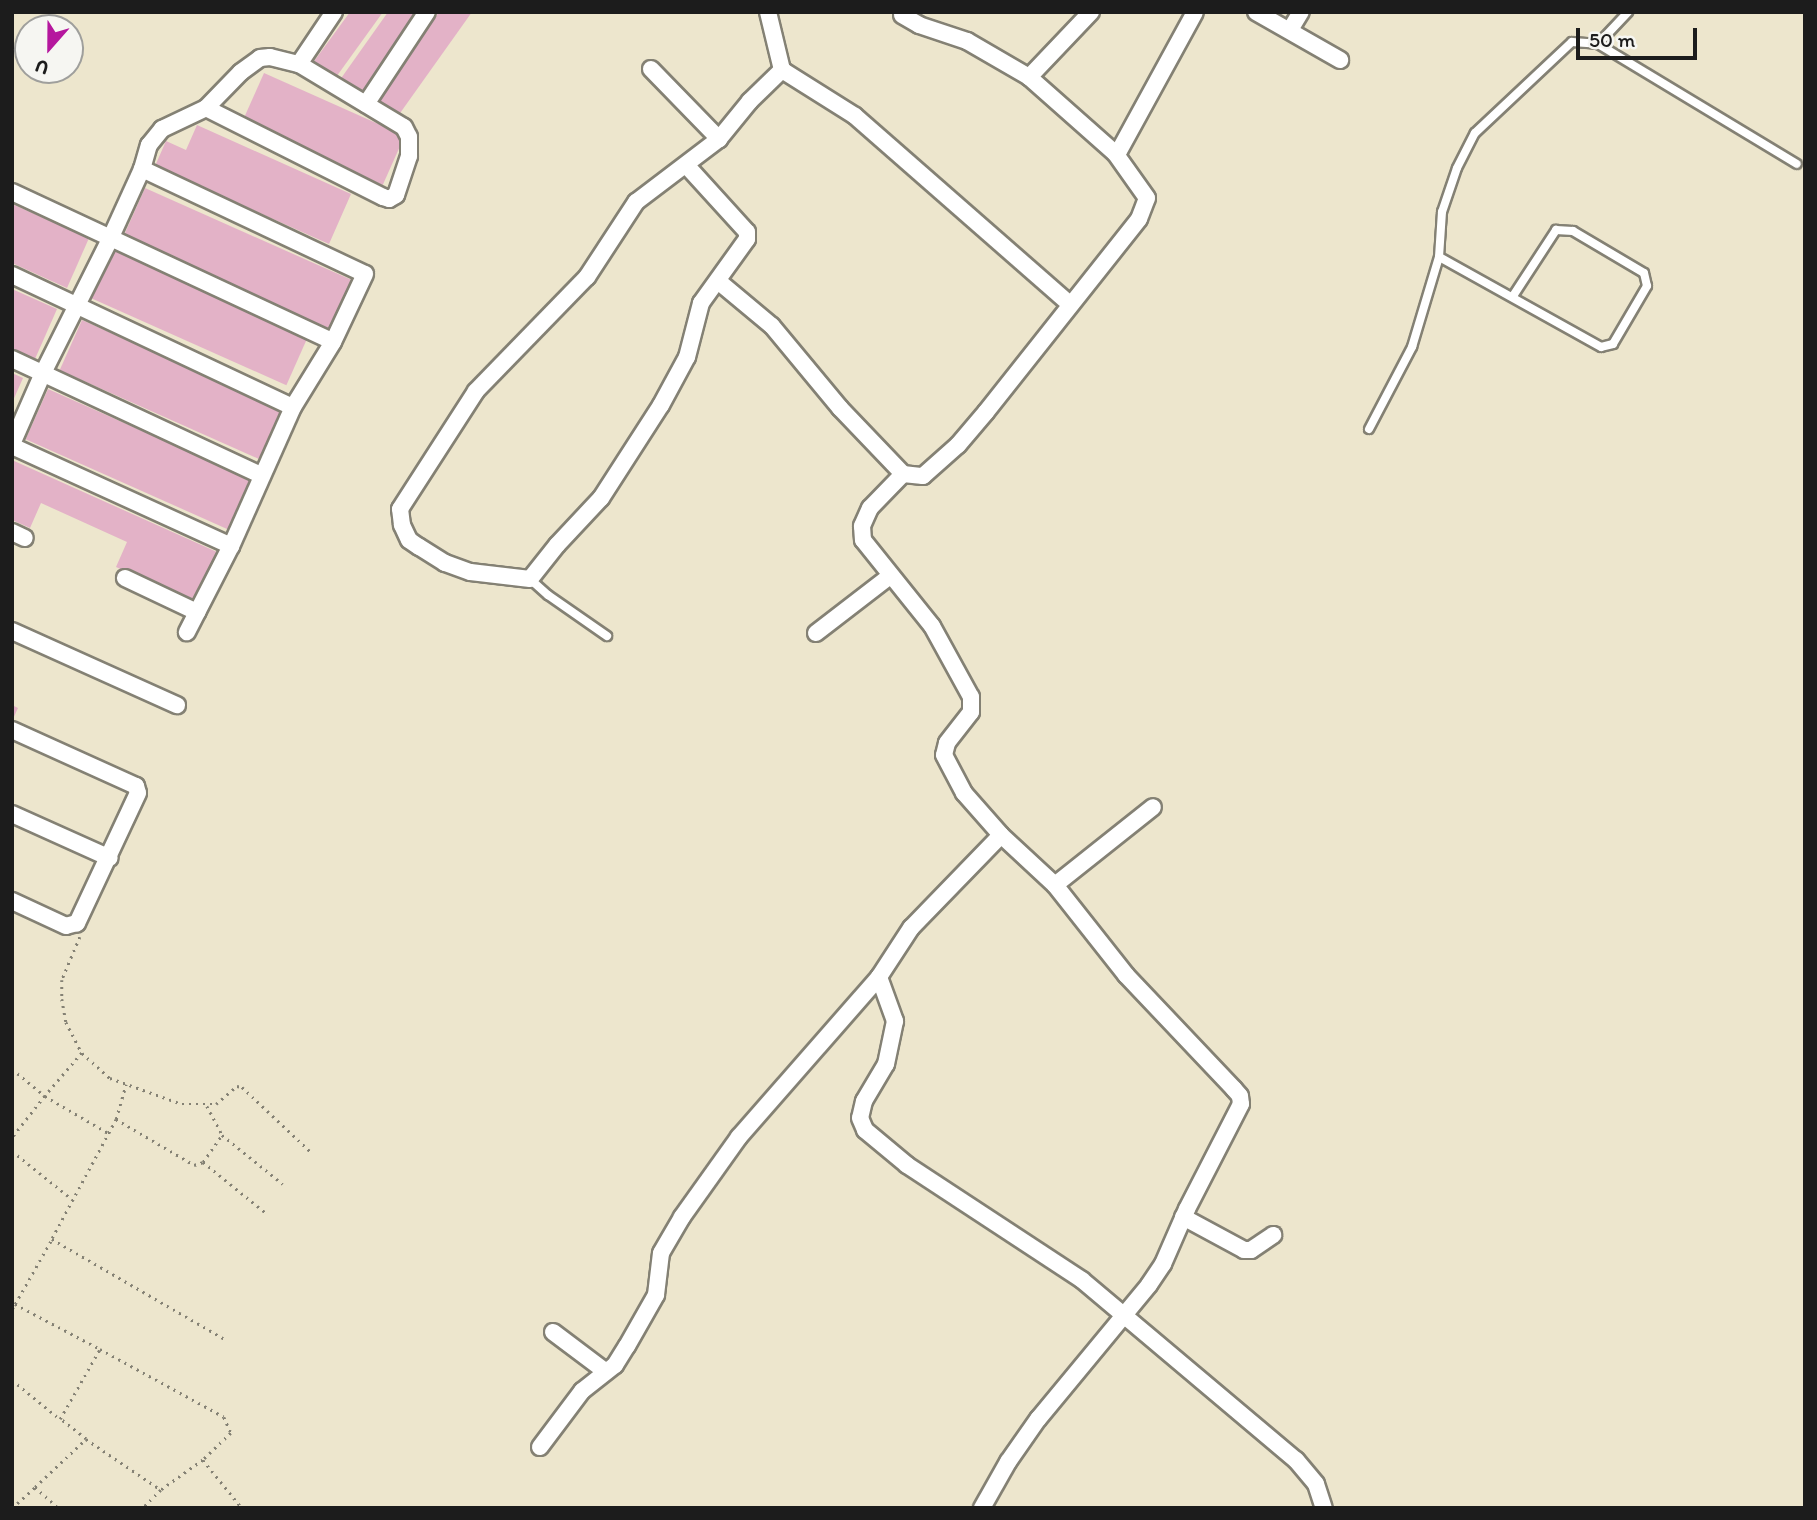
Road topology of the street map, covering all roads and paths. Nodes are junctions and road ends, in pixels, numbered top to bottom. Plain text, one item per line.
1 (334, 12) edge
2 (427, 12) edge
3 (768, 12) edge
4 (1091, 12) edge
5 (1195, 12) edge
6 (1256, 12) edge
7 (1301, 12) edge
8 (1628, 12) edge
9 (902, 15) dead end
10 (1290, 30) junction
11 (1598, 44) junction
12 (1340, 60) dead end
13 (299, 64) junction
14 (651, 69) dead end
15 (782, 70) junction
16 (1029, 77) junction
17 (366, 104) junction
18 (206, 108) junction
19 (719, 139) junction
20 (1115, 153) junction
21 (1797, 164) dead end
22 (687, 166) junction
23 (142, 169) junction
24 (12, 192) edge
25 (111, 237) junction
26 (1439, 257) junction
27 (12, 275) edge
28 (718, 281) junction
29 (1513, 296) junction
30 (1070, 304) junction
31 (78, 305) junction
32 (333, 342) junction
33 (12, 359) edge
34 (43, 373) junction
35 (293, 407) junction
36 (1369, 429) dead end
37 (12, 445) edge
38 (903, 474) junction
39 (261, 475) junction
40 (231, 546) junction
41 (890, 576) junction
42 (125, 578) dead end
43 (530, 579) junction
44 (197, 612) junction
45 (12, 631) edge
46 (187, 632) dead end
47 (816, 633) dead end
48 (607, 636) dead end
49 (177, 705) dead end
50 (12, 730) edge
51 (1153, 807) dead end
52 (12, 814) edge
53 (1001, 835) junction
54 (110, 858) junction
55 (1055, 885) junction
56 (12, 901) edge
57 (77, 923) junction
58 (879, 977) junction
59 (82, 1053) junction
60 (12, 1069) edge
61 (126, 1084) junction
62 (45, 1096) junction
63 (207, 1106) junction
64 (116, 1119) junction
65 (108, 1133) junction
66 (222, 1135) junction
67 (12, 1138) edge
68 (12, 1151) edge
69 (311, 1152) dead end
70 (203, 1163) junction
71 (283, 1184) dead end
72 (72, 1199) junction
73 (266, 1213) dead end
74 (1183, 1217) junction
75 (1273, 1235) dead end
76 (52, 1239) junction
77 (15, 1304) junction
78 (12, 1309) edge
79 (1122, 1315) junction
80 (553, 1332) dead end
81 (226, 1340) dead end
82 (100, 1349) junction
83 (606, 1372) junction
84 (12, 1380) edge
85 (60, 1419) junction
86 (86, 1439) junction
87 (540, 1447) dead end
88 (203, 1460) junction
89 (36, 1487) junction
90 (162, 1490) junction
91 (12, 1508) edge
92 (58, 1508) edge
93 (143, 1508) edge
94 (242, 1508) edge
95 (982, 1508) edge
96 (1324, 1508) edge

1 - 13 street
2 - 17 street
3 - 15 street
4 - 16 street
5 - 20 street
6 - 10 street
7 - 10 street
8 - 11 lane
9 - 16 street
10 - 12 street
11 - 21 lane
11 - 26 lane
13 - 17 street
13 - 18 street
14 - 19 street
15 - 19 street
15 - 30 street
16 - 20 street
17 - 18 street
18 - 23 street
19 - 22 street
20 - 30 street
22 - 28 street
22 - 43 street
23 - 25 street
23 - 32 street
24 - 25 street
25 - 31 street
25 - 32 street
26 - 29 lane
26 - 36 lane
27 - 31 street
28 - 38 street
28 - 43 street
29 - 29 lane
30 - 38 street
31 - 34 street
31 - 35 street
32 - 35 street
33 - 34 street
34 - 37 street
34 - 39 street
35 - 39 street
37 - 40 street
38 - 41 street
39 - 40 street
40 - 44 street
41 - 47 street
41 - 53 street
42 - 44 street
43 - 48 lane
44 - 46 street
45 - 49 street
50 - 54 street
51 - 55 street
52 - 54 street
53 - 55 street
53 - 58 street
54 - 57 street
55 - 74 street
56 - 57 street
57 - 59 path
58 - 79 street
58 - 83 street
59 - 61 path
59 - 62 path
60 - 62 path
61 - 63 path
61 - 64 path
62 - 65 path
62 - 67 path
63 - 66 path
63 - 69 path
64 - 65 path
64 - 70 path
65 - 72 path
66 - 70 path
66 - 71 path
68 - 72 path
70 - 73 path
72 - 76 path
74 - 75 street
74 - 79 street
76 - 77 path
76 - 81 path
77 - 78 path
77 - 82 path
79 - 95 street
79 - 96 street
80 - 83 street
82 - 85 path
82 - 88 path
83 - 87 street
84 - 85 path
85 - 86 path
86 - 89 path
86 - 90 path
88 - 90 path
88 - 94 path
89 - 91 path
89 - 92 path
90 - 93 path

